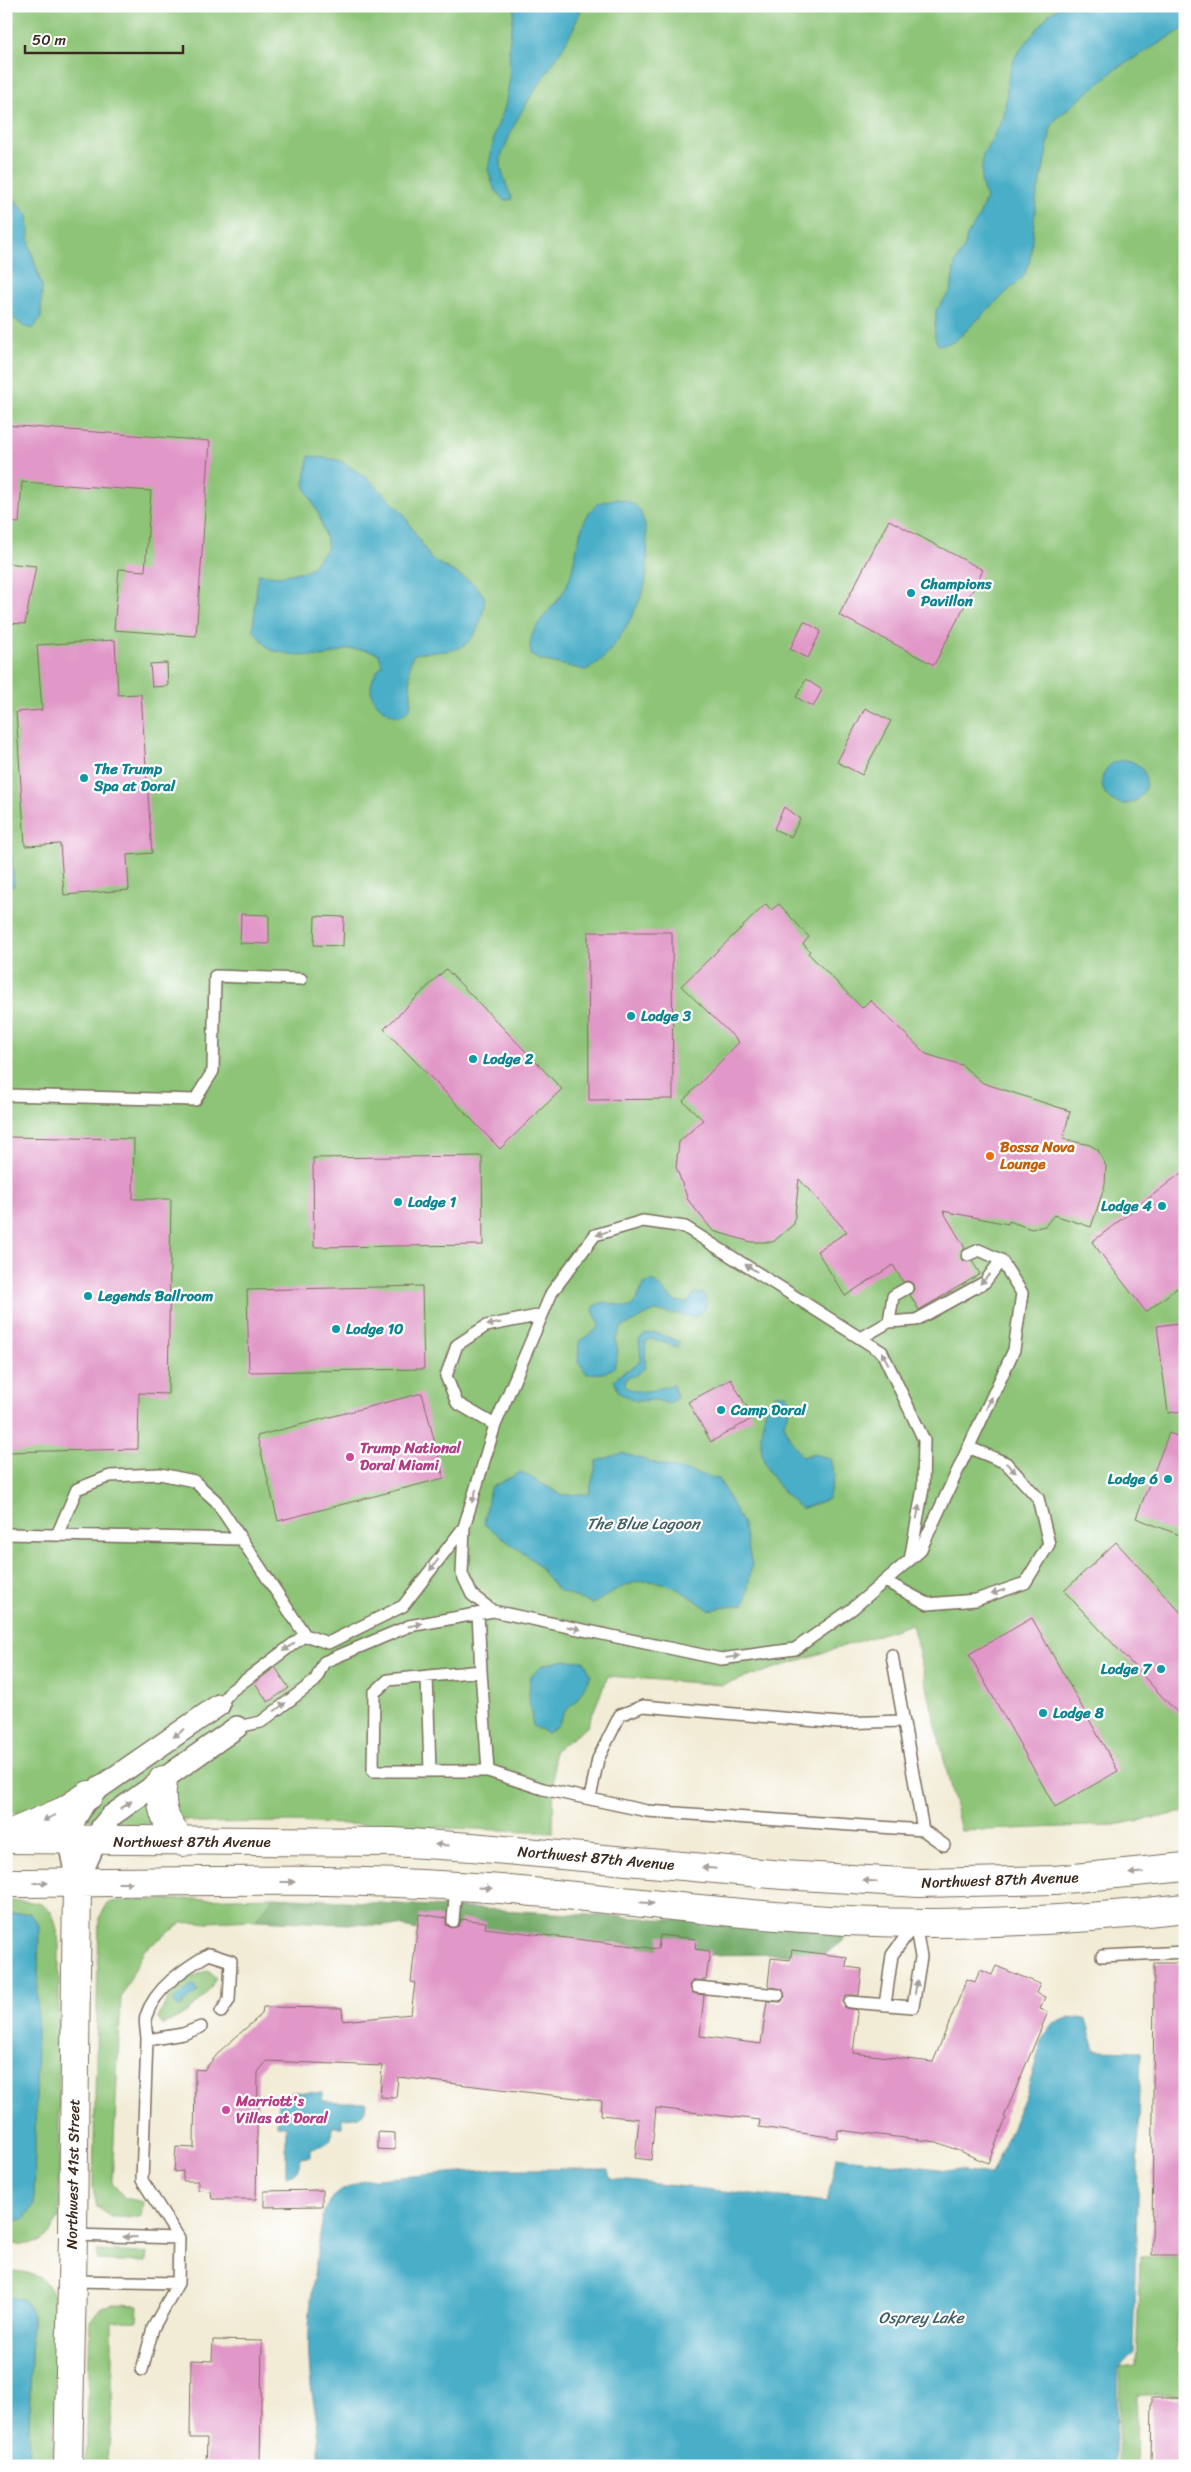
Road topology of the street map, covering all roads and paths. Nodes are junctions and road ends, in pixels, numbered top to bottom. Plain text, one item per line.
1 (301, 979) dead end
2 (6, 1095) edge
3 (968, 1255) dead end
4 (1001, 1260) junction
5 (907, 1288) dead end
6 (542, 1315) junction
7 (889, 1322) junction
8 (861, 1338) junction
9 (495, 1425) junction
10 (968, 1447) junction
11 (464, 1526) junction
12 (6, 1534) edge
13 (56, 1536) junction
14 (241, 1539) junction
15 (910, 1560) junction
16 (885, 1581) junction
17 (493, 1611) junction
18 (478, 1614) junction
19 (305, 1635) junction
20 (892, 1656) dead end
21 (481, 1671) junction
22 (427, 1676) junction
23 (219, 1705) joint
24 (903, 1720) junction
25 (237, 1727) joint
26 (488, 1770) junction
27 (430, 1771) junction
28 (163, 1780) junction
29 (89, 1795) junction
30 (590, 1798) junction
31 (923, 1830) junction
32 (6, 1835) edge
33 (6, 1839) edge
34 (82, 1841) junction
35 (183, 1842) junction
36 (944, 1844) dead end
37 (1185, 1867) edge
38 (6, 1883) edge
39 (76, 1883) junction
40 (919, 1883) junction
41 (456, 1886) junction
42 (1185, 1908) edge
43 (453, 1921) dead end
44 (915, 1923) junction
45 (1185, 1952) edge
46 (1102, 1956) dead end
47 (697, 1987) dead end
48 (778, 1995) dead end
49 (850, 2002) dead end
50 (885, 2005) junction
51 (221, 2012) dead end
52 (200, 2027) dead end
53 (148, 2040) junction
54 (74, 2235) junction
55 (179, 2238) junction
56 (72, 2281) junction
57 (178, 2283) junction
58 (142, 2370) dead end
59 (68, 2466) edge

1 - 2 lane
3 - 4 lane
4 -> 7 lane
10 -> 4 lane
5 - 7 lane
8 -> 6 lane
6 - 9 lane
6 -> 9 lane
7 - 8 lane
15 -> 8 lane
9 -> 11 lane
10 - 15 lane
10 -> 16 lane
11 - 17 lane
11 -> 19 lane
12 - 13 lane
13 - 14 lane
13 - 14 lane
14 - 19 lane
15 - 16 lane
17 -> 16 lane
17 - 18 lane
18 - 21 lane
25 -> 18 lane
19 -> 23 lane
20 - 24 lane
21 - 22 lane
21 - 26 lane
22 - 27 lane
22 - 27 lane
23 -> 29 street, Northwest 41st Street
24 - 30 lane
24 - 31 lane
25 - 28 street, Northwest 41st Street
26 - 27 lane
26 - 30 lane
34 -> 28 street, Northwest 41st Street
28 - 35 main road
29 -> 32 main road
29 - 34 street, Northwest 41st Street
30 - 31 lane
31 - 36 lane
33 - 34 main road, Northwest 87th Avenue
34 - 35 main road, Northwest 87th Avenue
34 - 39 street, Northwest 41st Street
40 -> 35 main road, Northwest 87th Avenue
37 -> 40 main road, Northwest 87th Avenue
38 -> 39 main road
39 -> 41 main road
39 - 54 main road, Northwest 41st Street
40 - 44 main road
41 - 43 lane
41 -> 44 main road
42 - 44 main road
44 - 50 lane
50 -> 44 lane
45 - 46 lane
47 - 48 lane
49 - 50 lane
51 - 53 lane
52 - 53 lane
53 - 55 lane
55 -> 54 lane
54 - 56 main road, Northwest 41st Street
55 - 57 lane
56 - 57 lane
56 - 59 main road, Northwest 41st Street
57 - 58 lane

